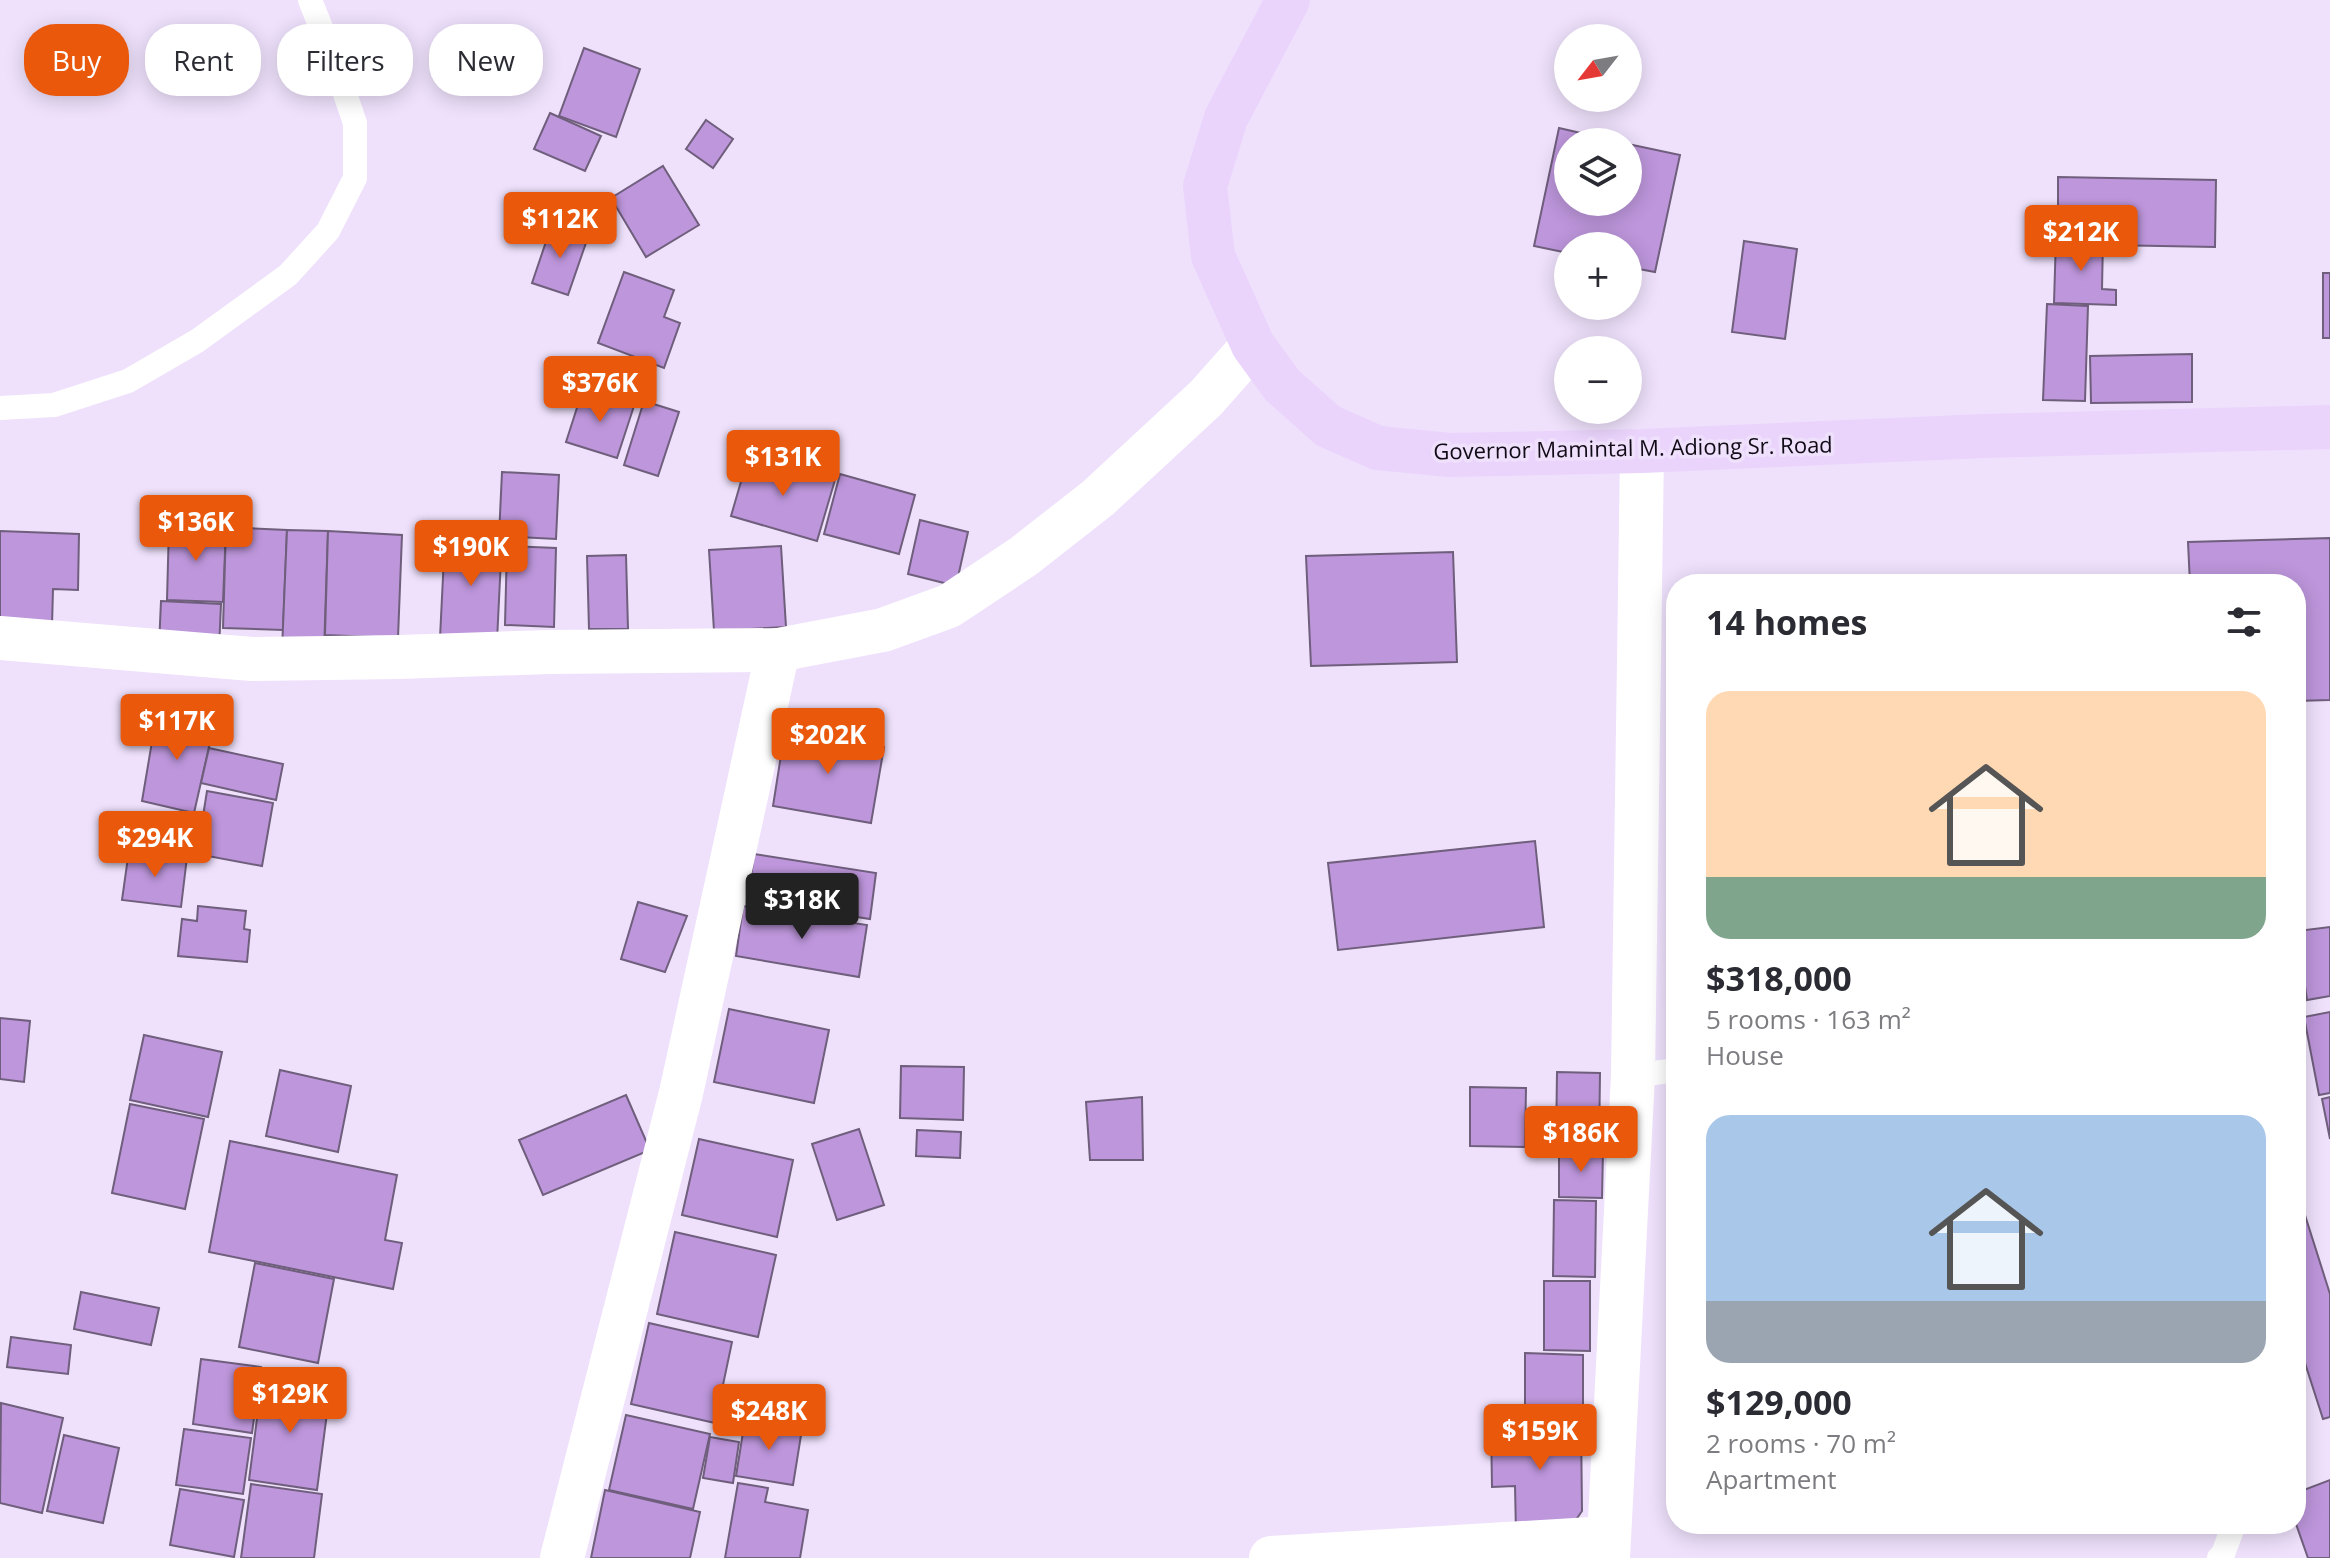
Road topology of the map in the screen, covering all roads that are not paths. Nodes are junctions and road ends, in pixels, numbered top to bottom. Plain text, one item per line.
1 (310, 0) edge
2 (1288, 0) edge
3 (1253, 345) junction
4 (0, 408) edge
5 (2330, 427) edge
6 (1642, 451) junction
7 (0, 638) edge
8 (778, 650) junction
9 (1666, 1071) edge
10 (1633, 1076) junction
11 (2230, 1534) edge
12 (1608, 1548) edge
13 (562, 1558) edge
14 (1271, 1558) edge
15 (2219, 1558) edge

1 - 4 lane
2 - 3 main road, Governor Mamintal M. Adiong Sr. Road
3 - 6 main road, Governor Mamintal M. Adiong Sr. Road
3 - 8 street
5 - 6 main road, Governor Mamintal M. Adiong Sr. Road
6 - 10 street
7 - 8 street
8 - 13 street
9 - 10 lane
10 - 12 street
11 - 15 lane
12 - 14 street

